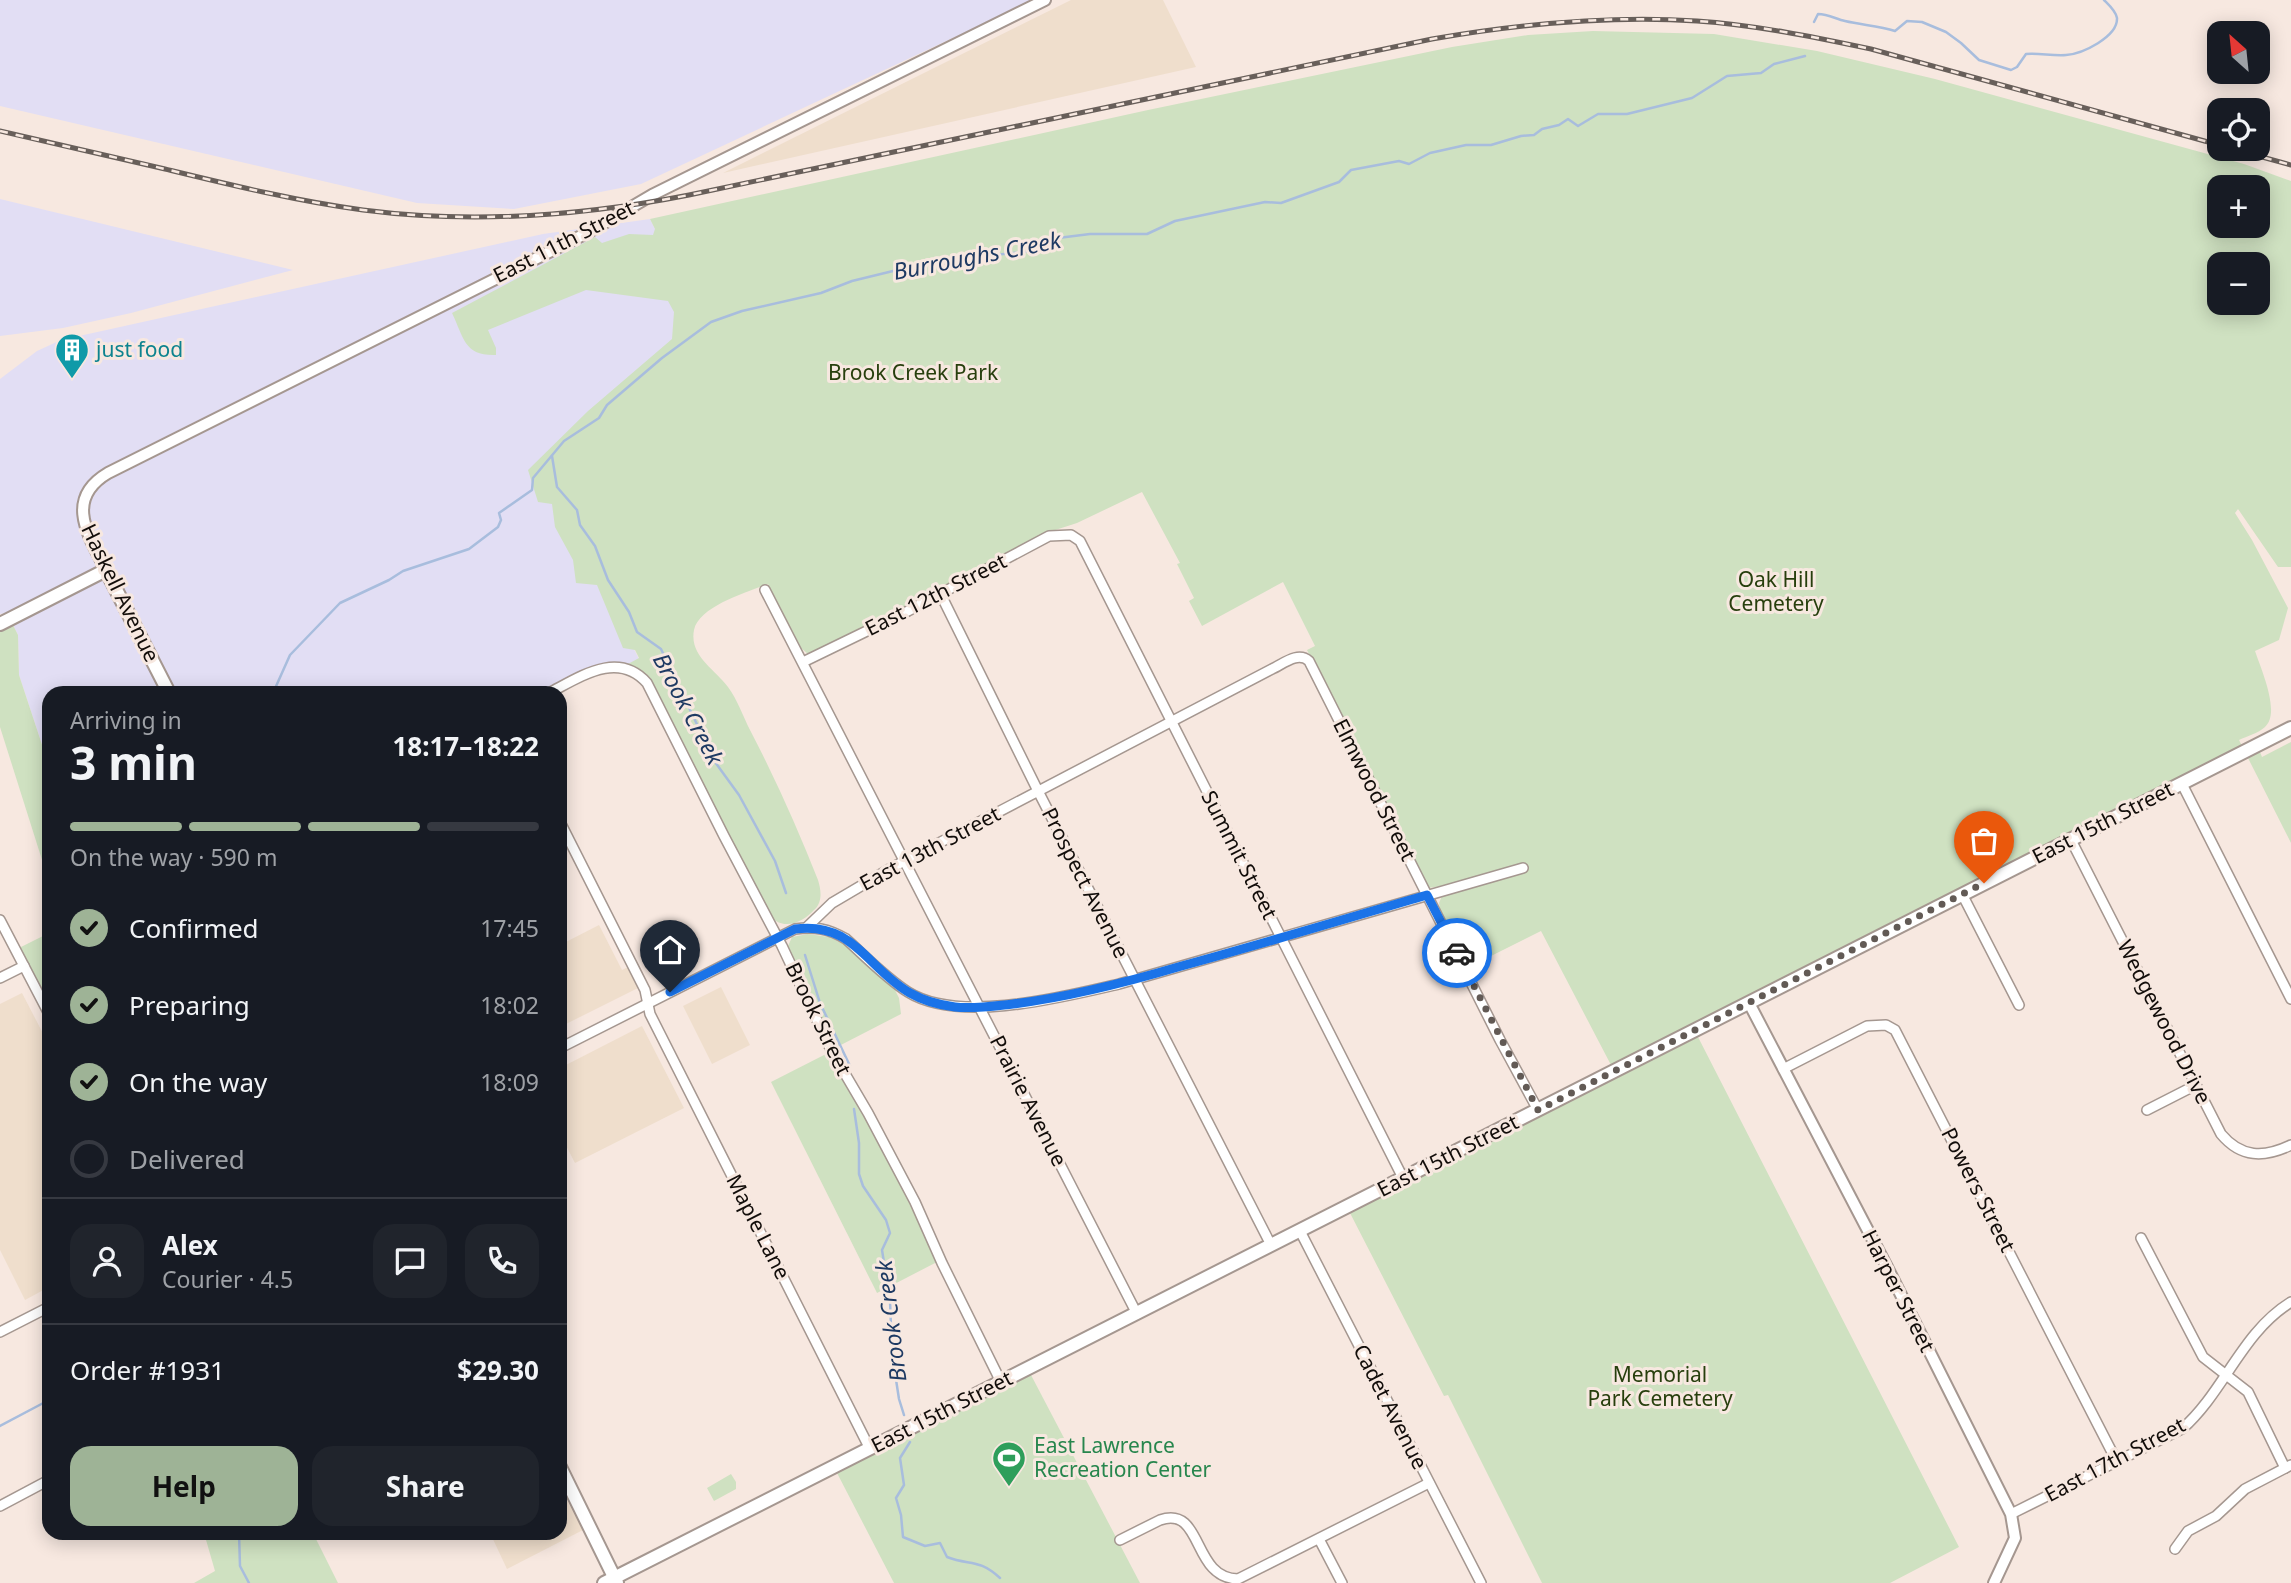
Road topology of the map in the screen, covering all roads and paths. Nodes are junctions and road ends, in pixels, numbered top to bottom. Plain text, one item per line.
1 (1045, 0) edge
2 (89, 491) joint
3 (1071, 535) joint
4 (106, 570) junction
5 (765, 590) dead end
6 (940, 593) junction
7 (0, 624) edge
8 (1305, 657) joint
9 (803, 662) junction
10 (165, 686) edge
11 (563, 686) edge
12 (1172, 722) junction
13 (2291, 728) edge
14 (2182, 783) junction
15 (1038, 791) junction
16 (567, 836) edge
17 (2071, 839) junction
18 (904, 861) junction
19 (1523, 868) dead end
20 (1962, 894) junction
21 (1427, 895) junction
22 (0, 920) edge
23 (807, 927) junction
24 (778, 937) junction
25 (1282, 938) junction
26 (24, 966) junction
27 (0, 978) edge
28 (1136, 979) junction
29 (2291, 999) edge
30 (42, 1001) edge
31 (1749, 1003) junction
32 (648, 1004) junction
33 (2019, 1005) dead end
34 (979, 1007) junction
35 (567, 1044) edge
36 (1783, 1069) junction
37 (2196, 1085) junction
38 (1538, 1110) junction
39 (2147, 1110) dead end
40 (2291, 1145) edge
41 (1404, 1178) junction
42 (1300, 1231) junction
43 (2141, 1238) dead end
44 (1271, 1245) junction
45 (2291, 1302) edge
46 (42, 1311) edge
47 (1136, 1314) junction
48 (0, 1332) edge
49 (2225, 1374) junction
50 (1001, 1382) junction
51 (870, 1449) junction
52 (2116, 1460) junction
53 (2288, 1466) edge
54 (567, 1482) edge
55 (1429, 1483) junction
56 (42, 1484) edge
57 (0, 1506) edge
58 (2011, 1514) junction
59 (1319, 1539) junction
60 (1120, 1540) dead end
61 (2175, 1549) dead end
62 (612, 1581) edge
63 (1342, 1583) edge
64 (1480, 1583) edge
65 (1994, 1583) edge

1 - 2 street, East 11th Street
2 - 4 street, Haskell Avenue
3 - 6 street, East 12th Street
3 - 12 street, Summit Street
4 - 7 main road
4 - 10 main road, Haskell Avenue
5 - 9 street, Prairie Avenue
6 - 9 street, East 12th Street
6 - 15 street, Prospect Avenue
8 - 12 street, East 13th Street
8 - 21 street, Elmwood Street
9 - 18 street, Prairie Avenue
11 - 24 street, Brook Street
12 - 15 street, East 13th Street
12 - 25 street, Summit Street
13 - 14 main road, East 15th Street
14 - 17 main road, East 15th Street
14 - 29 street
15 - 18 street, East 13th Street
15 - 28 street, Prospect Avenue
16 - 32 street, Maple Lane
17 - 20 main road, East 15th Street
17 - 37 street, Wedgewood Drive
18 - 23 street, East 13th Street
18 - 34 street, Prairie Avenue
19 - 21 street
20 - 31 main road, East 15th Street
20 - 33 street
21 - 25 street
21 - 38 street, Elmwood Street
22 - 26 street
23 - 24 street, East 13th Street
23 - 34 street
24 - 32 street, East 13th Street
24 - 50 street, Brook Street
25 - 28 street
25 - 41 street, Summit Street
26 - 27 street
26 - 30 street
28 - 34 street
28 - 44 street, Prospect Avenue
31 - 36 street, Harper Street
31 - 38 main road, East 15th Street
32 - 35 street, East 13th Street
32 - 51 street, Maple Lane
34 - 47 street, Prairie Avenue
36 - 52 street, Powers Street
36 - 58 street, Harper Street
37 - 39 street
37 - 40 street, Wedgewood Drive
38 - 41 main road, East 15th Street
41 - 42 main road, East 15th Street
42 - 44 main road, East 15th Street
42 - 55 street, Cadet Avenue
43 - 49 street
44 - 47 main road, East 15th Street
45 - 49 street, East 17th Street
46 - 48 street
47 - 50 main road, East 15th Street
49 - 52 street, East 17th Street
49 - 53 street
50 - 51 main road, East 15th Street
51 - 62 main road, East 15th Street
52 - 58 street, East 17th Street
53 - 61 street
54 - 62 main road
55 - 59 street
55 - 64 street, Cadet Avenue
56 - 57 street
58 - 65 street, Harper Street
59 - 60 street
59 - 63 street

